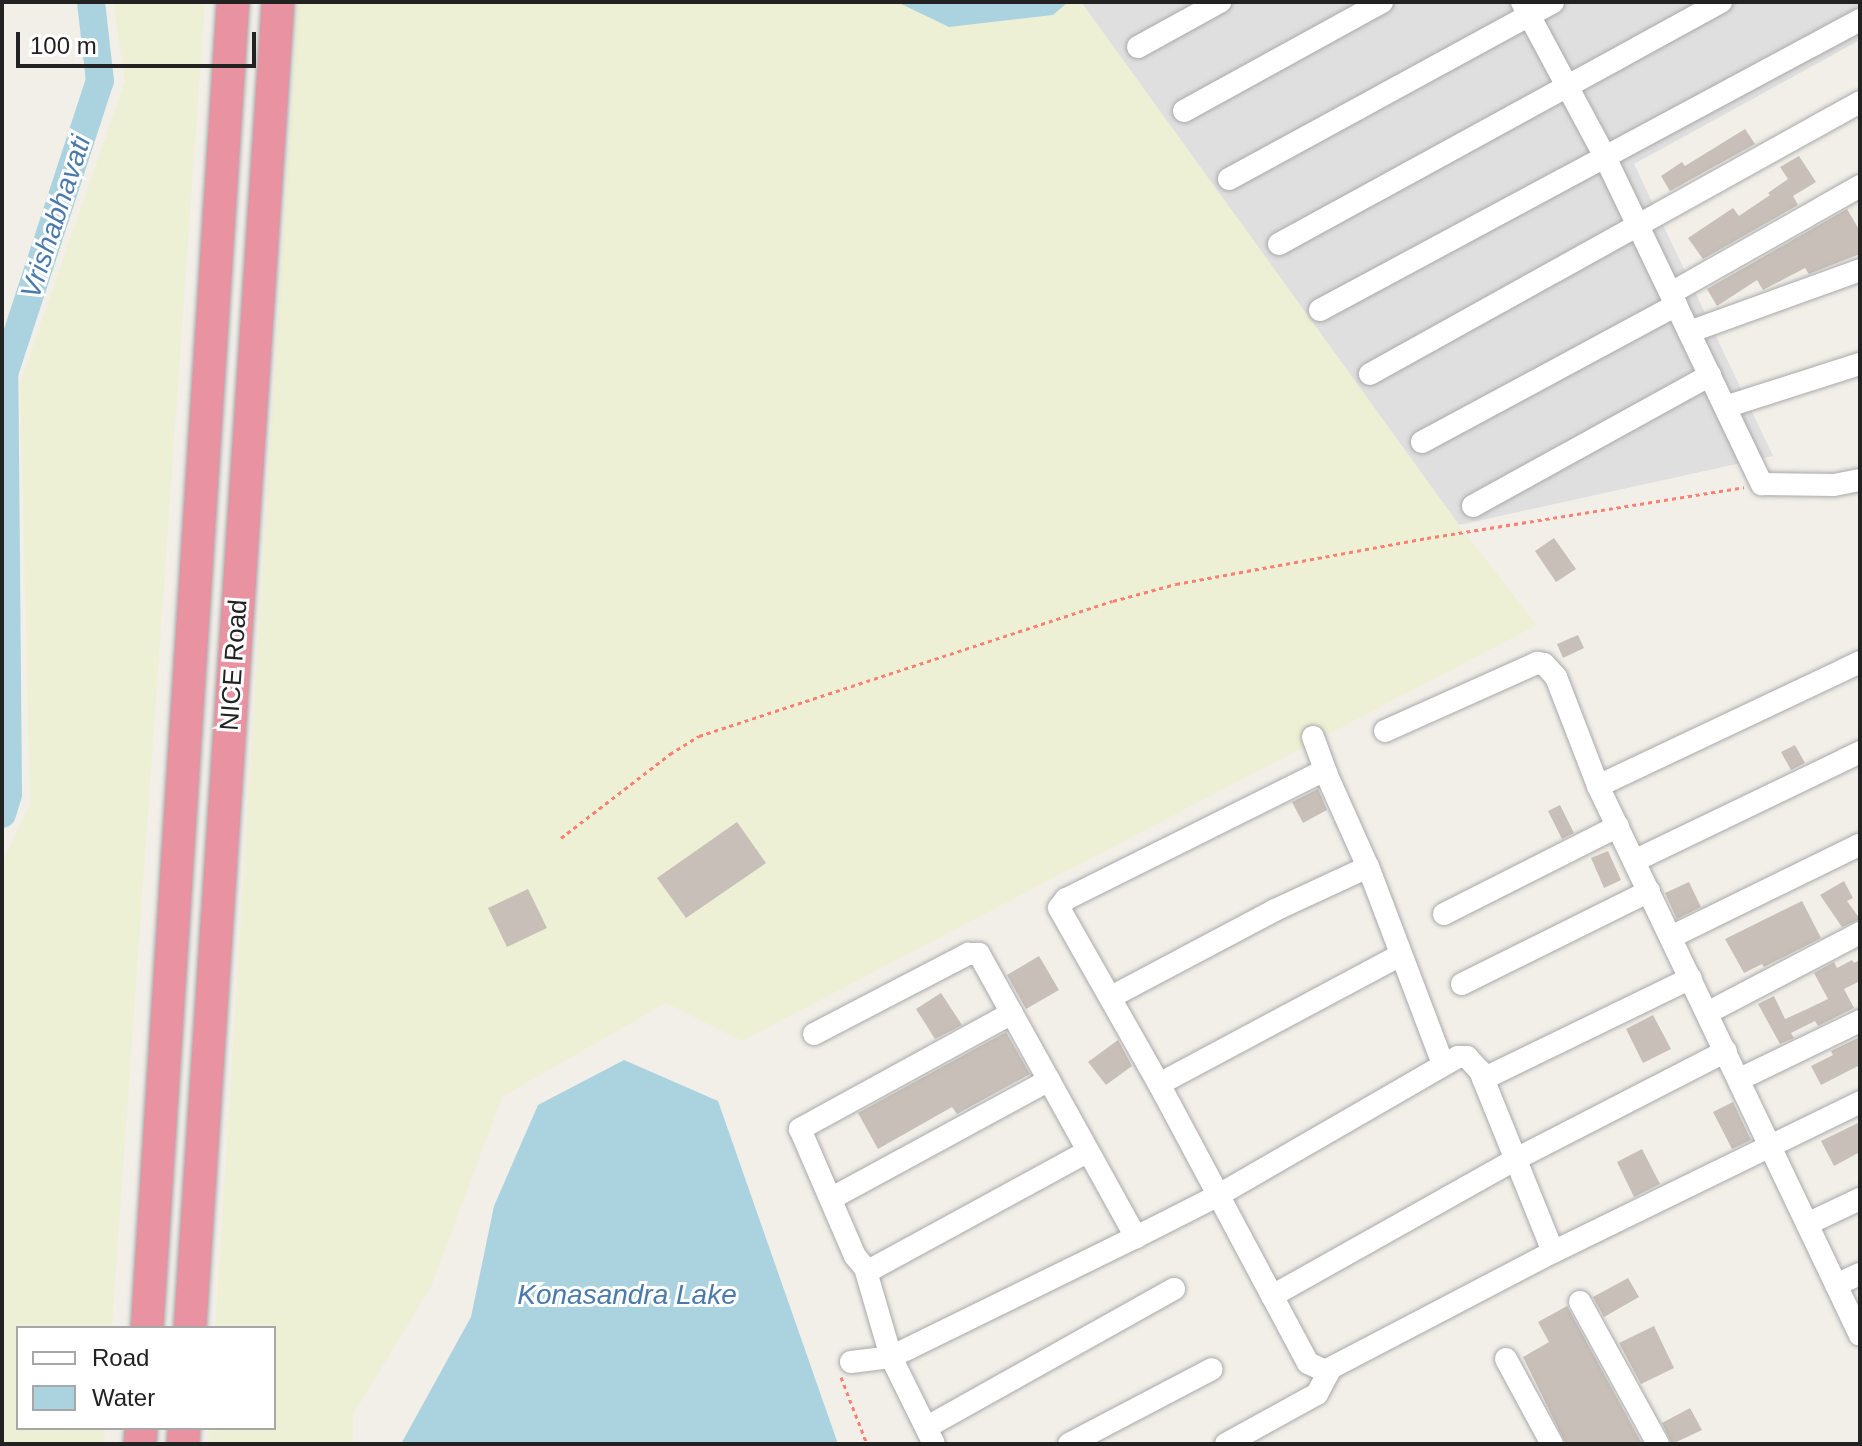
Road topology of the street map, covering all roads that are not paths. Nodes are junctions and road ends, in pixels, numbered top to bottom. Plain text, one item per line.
1 (233, 2) edge
2 (278, 2) edge
3 (1220, 2) edge
4 (1382, 2) edge
5 (1553, 2) edge
6 (1721, 2) edge
7 (1526, 8) edge
8 (1860, 20) edge
9 (1138, 47) dead end
10 (1567, 86) junction
11 (1860, 102) edge
12 (1184, 111) dead end
13 (1605, 157) junction
14 (1229, 179) dead end
15 (1860, 186) edge
16 (1639, 228) junction
17 (1279, 244) dead end
18 (1860, 270) edge
19 (1673, 299) junction
20 (1320, 310) dead end
21 (1689, 332) junction
22 (1860, 364) edge
23 (1370, 374) dead end
24 (1710, 375) junction
25 (1725, 407) junction
26 (1422, 442) dead end
27 (1860, 480) edge
28 (1473, 506) dead end
29 (1860, 662) edge
30 (1385, 731) dead end
31 (1313, 737) dead end
32 (1860, 752) edge
33 (1327, 775) junction
34 (1598, 786) junction
35 (1618, 826) junction
36 (1859, 845) edge
37 (1634, 861) junction
38 (1368, 867) junction
39 (1649, 891) junction
40 (1444, 914) dead end
41 (1860, 933) edge
42 (1671, 937) junction
43 (1401, 955) junction
44 (1691, 978) junction
45 (1462, 984) dead end
46 (1111, 997) junction
47 (1012, 1013) junction
48 (1707, 1013) junction
49 (1860, 1021) edge
50 (814, 1034) dead end
51 (1726, 1051) junction
52 (1443, 1064) junction
53 (1483, 1079) junction
54 (1740, 1079) junction
55 (1049, 1080) junction
56 (1159, 1084) junction
57 (1860, 1102) edge
58 (1770, 1144) junction
59 (1088, 1151) junction
60 (1516, 1159) junction
61 (1217, 1196) junction
62 (832, 1198) junction
63 (1860, 1199) edge
64 (1807, 1224) junction
65 (1136, 1237) junction
66 (1553, 1252) junction
67 (865, 1268) junction
68 (1860, 1274) edge
69 (1836, 1285) junction
70 (1174, 1289) dead end
71 (1272, 1296) junction
72 (1580, 1302) dead end
73 (147, 1326) edge
74 (190, 1326) edge
75 (1860, 1335) edge
76 (891, 1357) junction
77 (1506, 1359) dead end
78 (851, 1362) road end
79 (1212, 1369) dead end
80 (1329, 1371) junction
81 (930, 1435) edge
82 (1069, 1444) edge
83 (1226, 1444) edge
84 (1552, 1444) edge
85 (1658, 1444) edge

1 - 73 highway, NICE Road
2 - 74 highway, NICE Road
3 - 9 street
4 - 12 street
5 - 7 street
6 - 10 street
7 - 10 street
7 - 14 street
8 - 13 street
10 - 13 street
10 - 17 street
11 - 16 street
13 - 16 street
13 - 20 street
15 - 19 street
16 - 19 street
16 - 23 street
18 - 21 street
19 - 21 street
19 - 26 street
21 - 24 street
22 - 25 street
24 - 25 street
24 - 28 street
25 - 27 street
29 - 34 street
30 - 34 street
31 - 33 street
32 - 37 street
33 - 38 street
33 - 46 street
34 - 35 street
35 - 37 street
35 - 40 street
36 - 42 street
37 - 39 street
38 - 43 street
38 - 46 street
39 - 42 street
39 - 45 street
41 - 48 street
42 - 44 street
43 - 52 street
43 - 56 street
44 - 48 street
44 - 53 street
46 - 56 street
47 - 50 street
47 - 55 street
47 - 62 street
48 - 51 street
49 - 54 street
51 - 54 street
51 - 60 street
52 - 53 street
52 - 61 street
53 - 60 street
54 - 58 street
55 - 59 street
55 - 62 street
56 - 61 street
57 - 58 street
58 - 64 street
58 - 66 street
59 - 65 street
59 - 67 street
60 - 66 street
60 - 71 street
61 - 65 street
61 - 71 street
62 - 67 street
63 - 64 street
64 - 69 street
65 - 76 street
66 - 80 street
67 - 76 street
68 - 69 street
69 - 75 street
70 - 81 street
71 - 80 street
72 - 85 street
76 - 78 street
76 - 81 street
77 - 84 street
79 - 82 street
80 - 83 street

